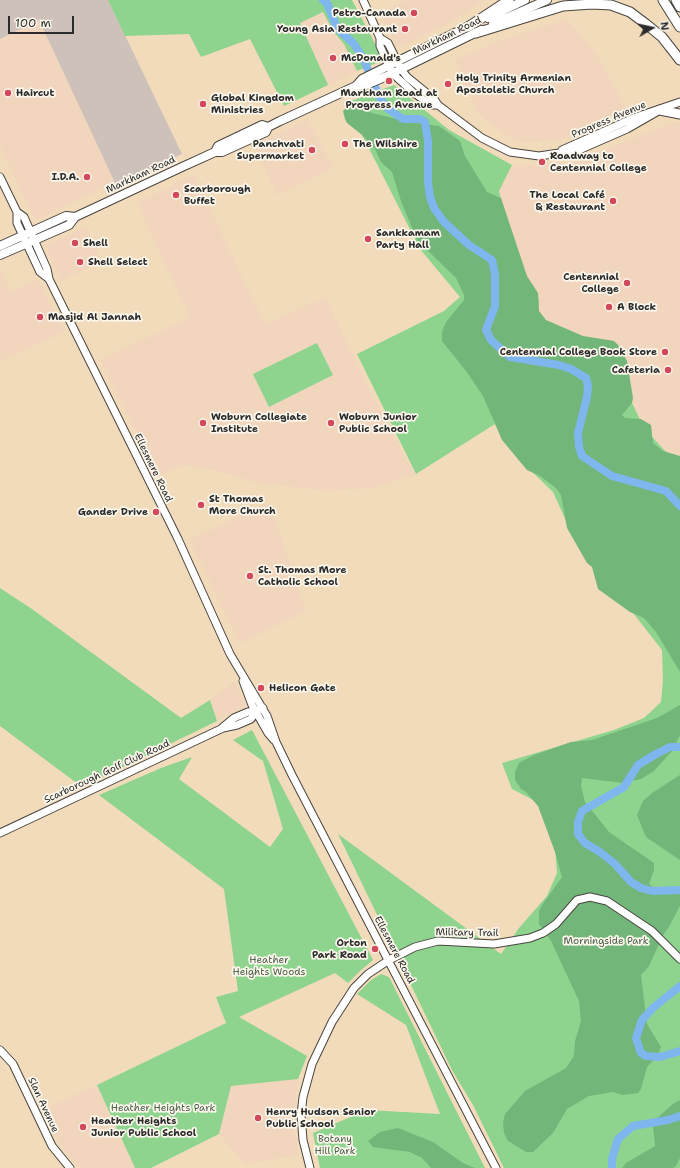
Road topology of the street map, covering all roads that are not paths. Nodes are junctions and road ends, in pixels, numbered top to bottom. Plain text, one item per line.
1 (363, 0) edge
2 (509, 0) edge
3 (525, 0) edge
4 (547, 0) edge
5 (658, 0) edge
6 (663, 0) edge
7 (676, 0) edge
8 (680, 7) edge
9 (678, 24) edge
10 (468, 27) junction
11 (476, 32) junction
12 (680, 60) edge
13 (395, 68) junction
14 (680, 102) edge
15 (660, 110) junction
16 (680, 114) edge
17 (607, 131) junction
18 (606, 139) junction
19 (567, 151) junction
20 (0, 177) edge
21 (75, 217) junction
22 (27, 234) junction
23 (31, 243) junction
24 (0, 246) edge
25 (0, 255) edge
26 (260, 710) junction
27 (0, 833) edge
28 (680, 959) edge
29 (388, 960) junction
30 (0, 1050) edge
31 (70, 1168) edge
32 (310, 1168) edge
33 (496, 1168) edge

1 - 13 main road, Progress Avenue
2 - 10 highway
3 - 10 main road, Markham Road
4 - 11 main road, Markham Road
5 - 9 highway
6 - 9 highway
7 - 8 highway
10 - 13 main road, Markham Road
11 - 12 highway
11 - 13 main road, Markham Road
13 - 19 main road, Progress Avenue
13 - 21 main road, Markham Road
14 - 15 main road, Progress Avenue
15 - 16 highway
15 - 17 main road, Progress Avenue
15 - 18 main road, Progress Avenue
17 - 18 main road
17 - 19 main road, Progress Avenue
18 - 19 main road, Progress Avenue
20 - 22 main road, Ellesmere Road
21 - 22 main road, Markham Road
21 - 23 main road, Markham Road
22 - 23 main road, Ellesmere Road
22 - 24 main road, Markham Road
23 - 25 main road, Markham Road
23 - 26 main road, Ellesmere Road
26 - 27 main road, Scarborough Golf Club Road
26 - 29 main road, Ellesmere Road
28 - 29 main road, Military Trail
29 - 32 main road
29 - 33 main road, Ellesmere Road
30 - 31 main road, Slan Avenue

